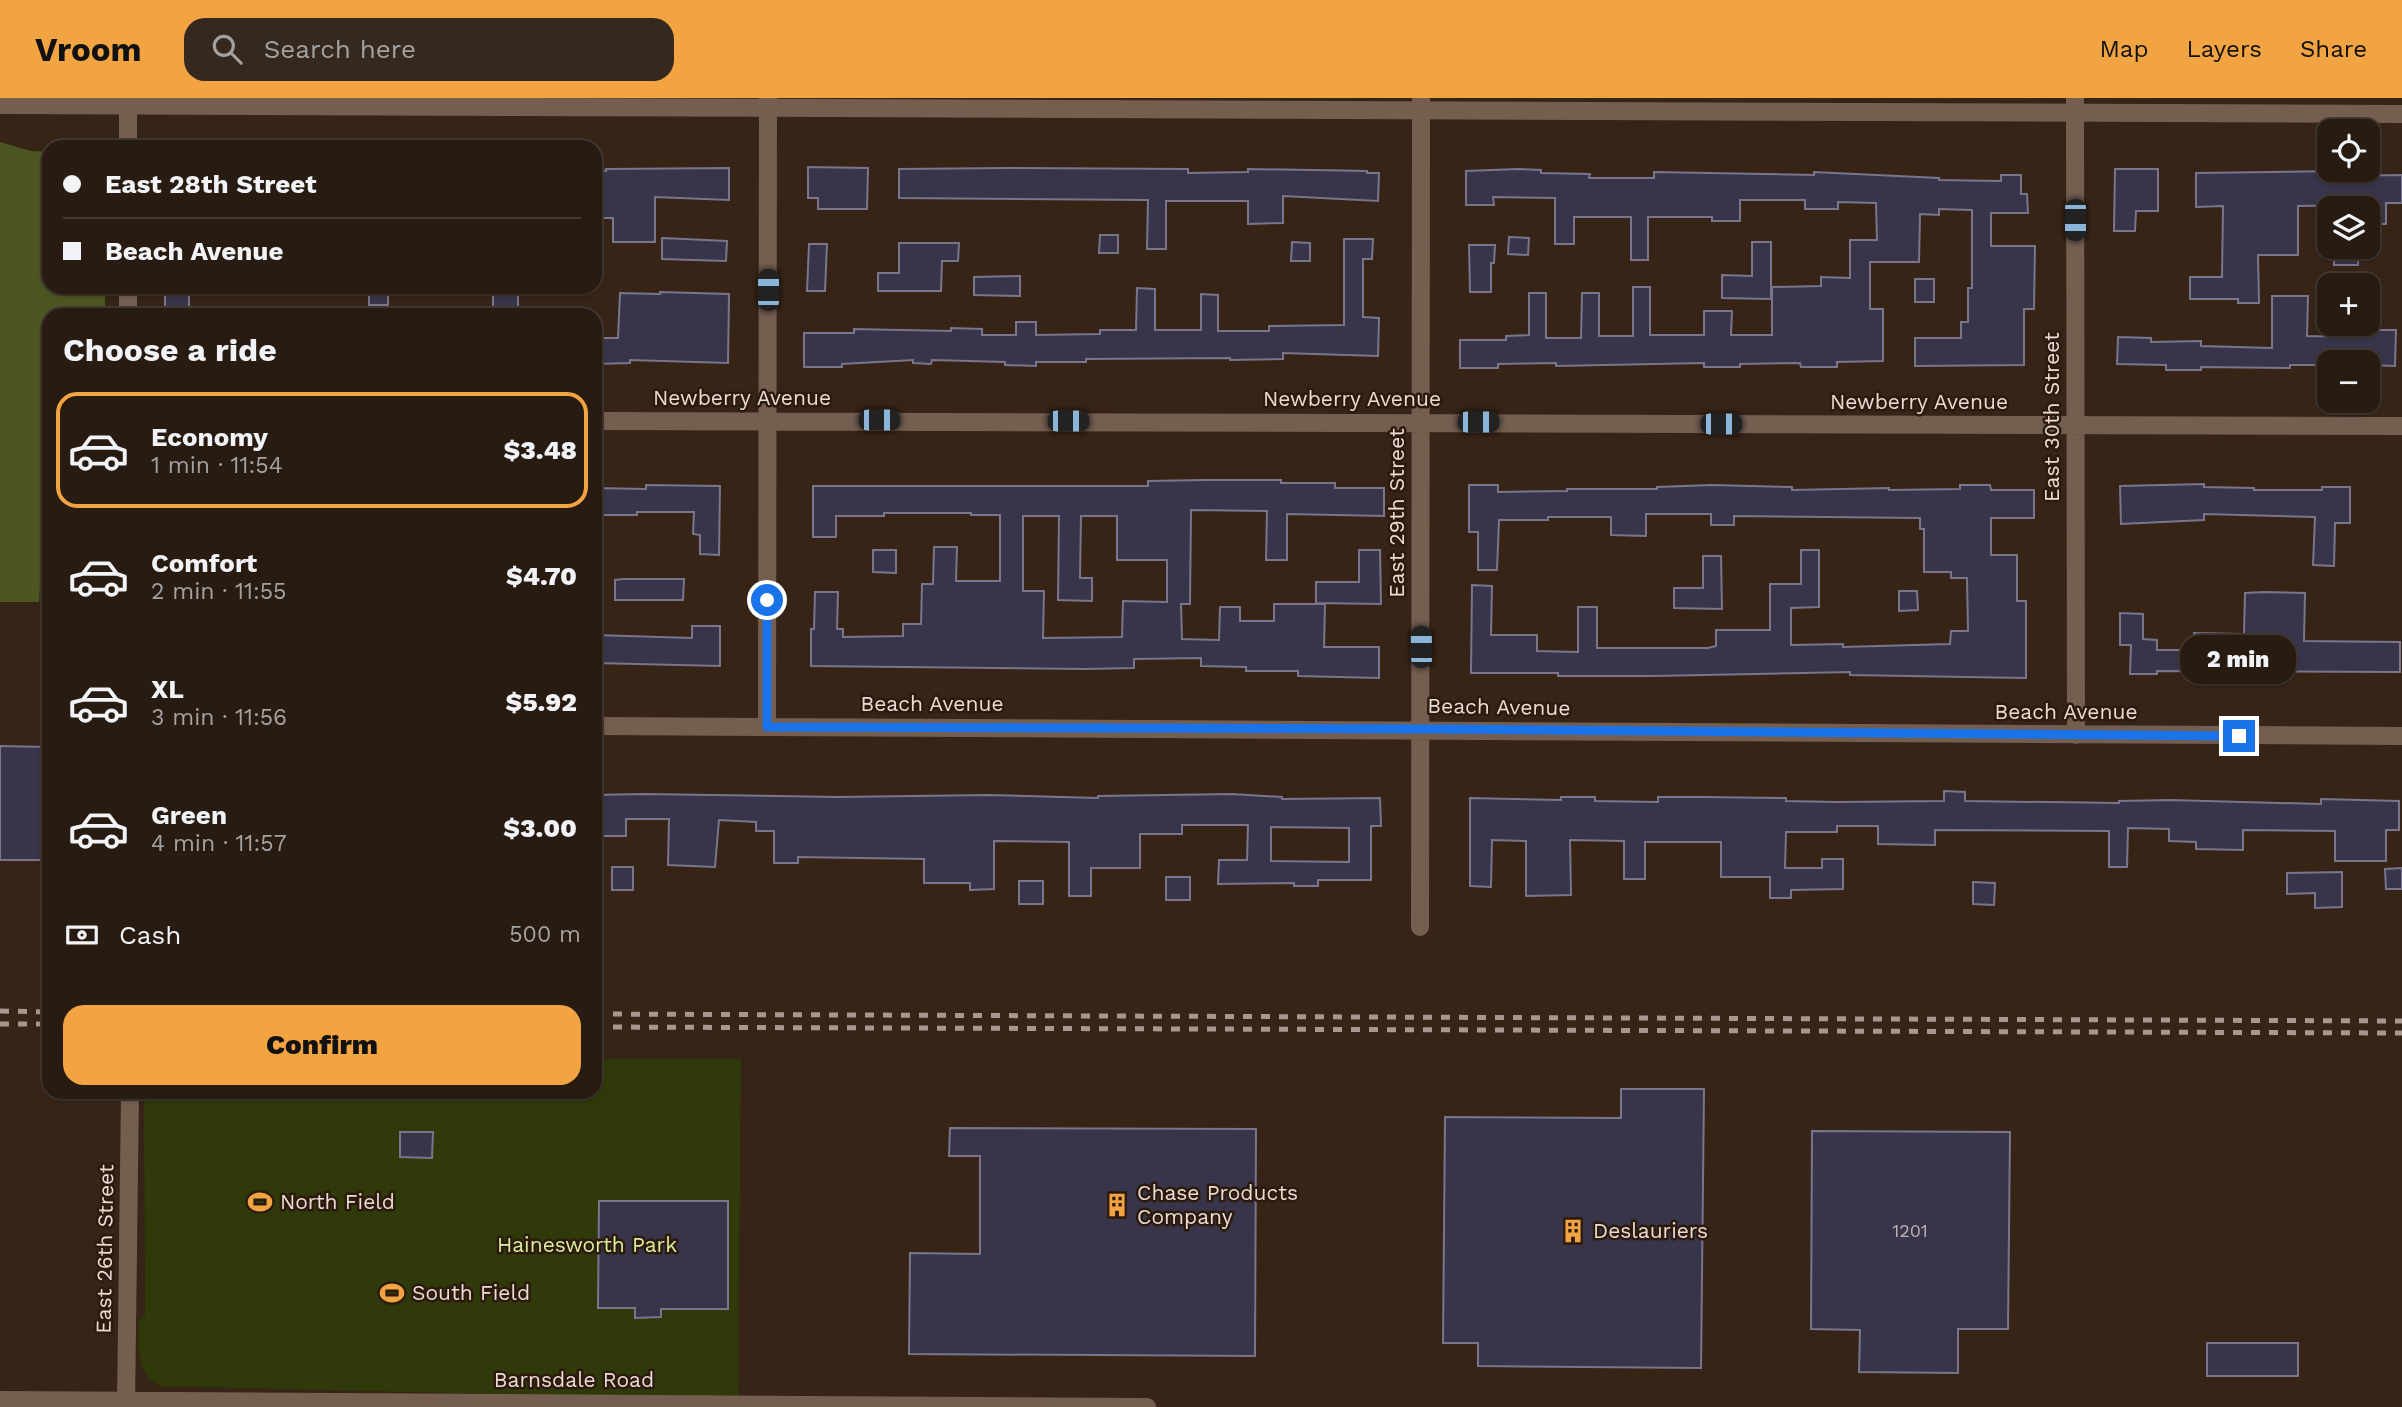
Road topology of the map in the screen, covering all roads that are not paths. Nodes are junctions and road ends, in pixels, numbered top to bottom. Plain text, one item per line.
1 (128, 101) edge
2 (768, 103) edge
3 (0, 104) edge
4 (1421, 104) edge
5 (2075, 105) edge
6 (2402, 114) edge
7 (128, 140) edge
8 (767, 420) junction
9 (602, 421) edge
10 (1419, 422) junction
11 (2075, 425) junction
12 (2402, 426) edge
13 (602, 726) edge
14 (767, 727) junction
15 (1422, 729) junction
16 (2076, 735) junction
17 (2402, 736) edge
18 (1420, 927) dead end
19 (130, 1099) edge
20 (0, 1400) edge
21 (126, 1404) edge
22 (1147, 1407) edge

1 - 2 street
1 - 3 street
1 - 7 street
2 - 4 street
2 - 8 street
4 - 5 street
4 - 10 street, East 29th Street
5 - 6 street
5 - 11 street, East 30th Street
8 - 9 street, Newberry Avenue
8 - 10 street, Newberry Avenue
8 - 14 street
10 - 11 street, Newberry Avenue
10 - 15 street, East 29th Street
11 - 12 street, Newberry Avenue
11 - 16 street, East 30th Street
13 - 14 street, Beach Avenue
14 - 15 street, Beach Avenue
15 - 16 street, Beach Avenue
15 - 18 street, East 29th Street
16 - 17 street, Beach Avenue
19 - 21 street, East 26th Street
20 - 21 street, Barnsdale Road
21 - 22 street, Barnsdale Road

